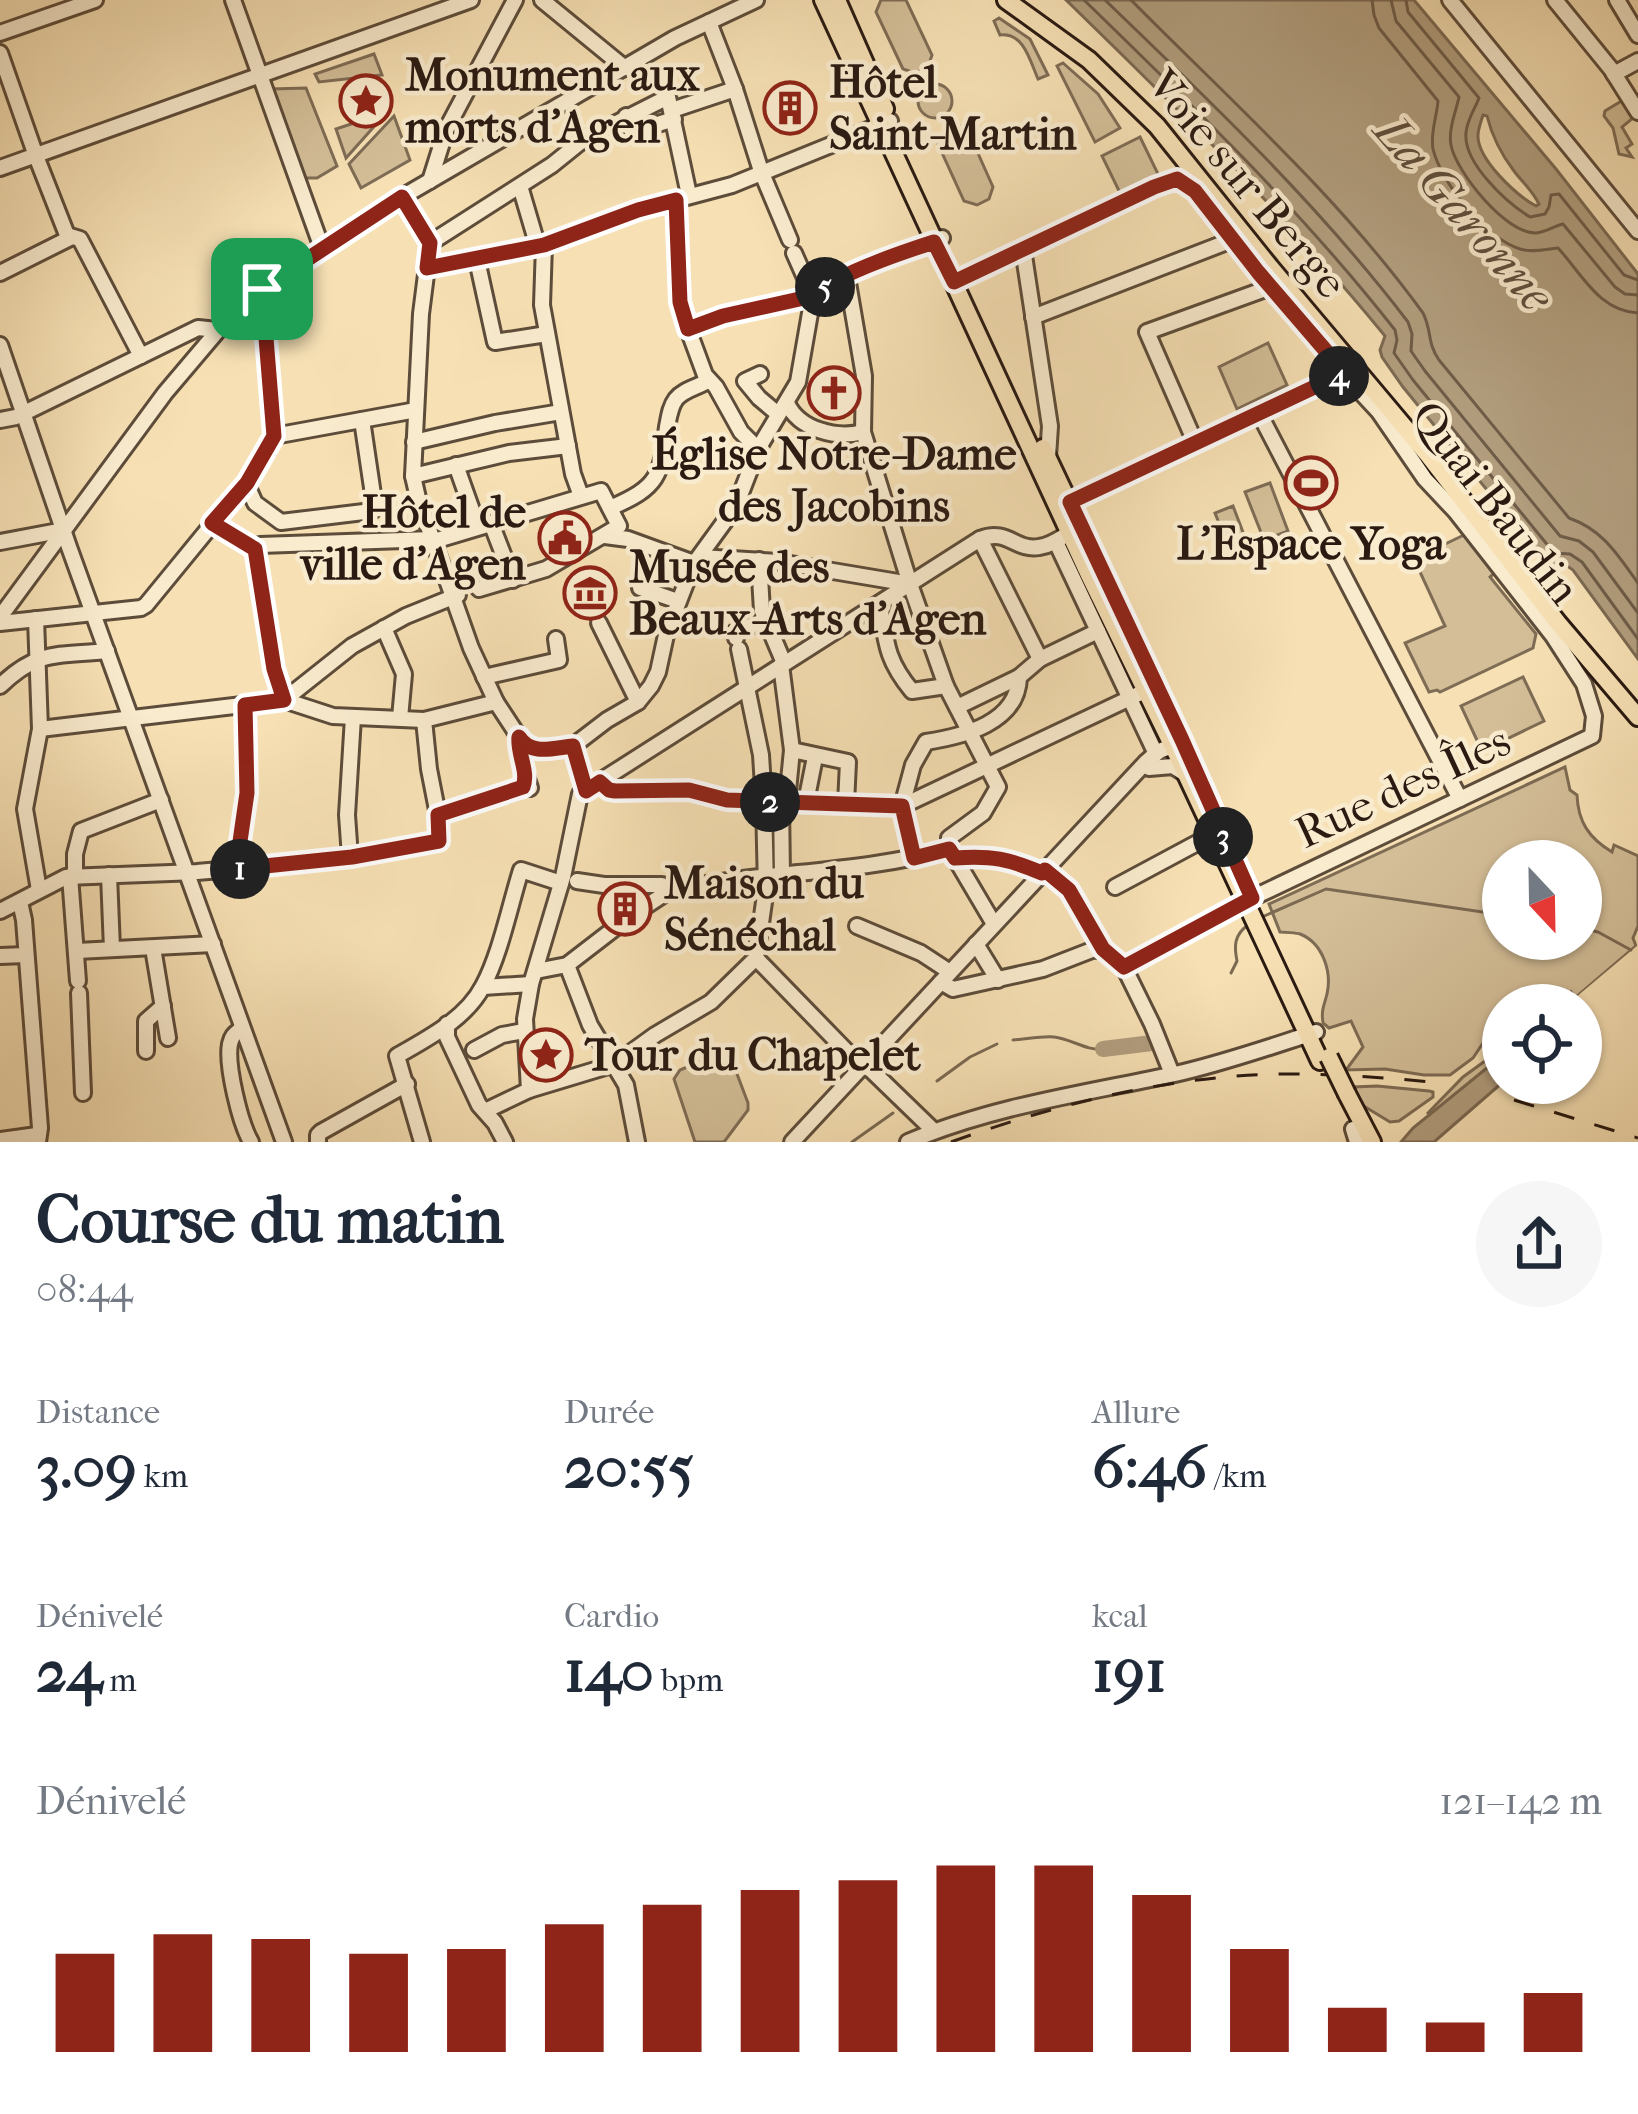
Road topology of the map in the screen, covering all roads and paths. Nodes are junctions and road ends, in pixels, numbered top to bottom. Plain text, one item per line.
1 (95, 0) edge
2 (233, 0) edge
3 (471, 0) edge
4 (515, 0) edge
5 (542, 0) edge
6 (756, 0) edge
7 (823, 0) edge
8 (837, 0) edge
9 (1006, 0) edge
10 (1450, 0) edge
11 (1555, 0) edge
12 (1617, 0) edge
13 (57, 6) edge
14 (709, 22) junction
15 (0, 32) edge
16 (1638, 35) edge
17 (0, 53) edge
18 (1638, 62) edge
19 (625, 68) junction
20 (1614, 74) junction
21 (260, 76) junction
22 (5, 83) edge
23 (735, 89) junction
24 (671, 108) junction
25 (1638, 112) edge
26 (626, 116) junction
27 (885, 123) junction
28 (36, 156) junction
29 (0, 168) edge
30 (761, 171) junction
31 (430, 181) junction
32 (520, 186) junction
33 (402, 197) junction
34 (682, 198) junction
35 (1638, 231) edge
36 (72, 238) junction
37 (938, 240) junction
38 (1232, 240) junction
39 (430, 243) junction
40 (541, 246) junction
41 (322, 248) junction
42 (1023, 249) junction
43 (476, 260) junction
44 (427, 268) junction
45 (0, 273) edge
46 (848, 277) junction
47 (958, 280) junction
48 (1270, 286) junction
49 (262, 289) junction
50 (813, 296) junction
51 (1033, 317) junction
52 (688, 329) junction
53 (217, 330) junction
54 (547, 334) junction
55 (1, 349) edge
56 (141, 356) junction
57 (760, 374) dead end
58 (1340, 375) junction
59 (709, 380) junction
60 (783, 409) junction
61 (416, 410) junction
62 (562, 412) junction
63 (24, 413) junction
64 (1259, 413) junction
65 (0, 420) edge
66 (362, 420) junction
67 (863, 432) junction
68 (274, 436) junction
69 (414, 442) junction
70 (1195, 442) junction
71 (568, 446) junction
72 (758, 449) junction
73 (457, 465) junction
74 (1045, 466) junction
75 (413, 476) junction
76 (247, 483) junction
77 (581, 496) junction
78 (1063, 502) junction
79 (610, 508) junction
80 (212, 523) junction
81 (484, 525) junction
82 (64, 530) junction
83 (624, 532) junction
84 (1063, 537) junction
85 (980, 539) junction
86 (433, 540) junction
87 (0, 542) edge
88 (255, 549) junction
89 (697, 560) junction
90 (759, 560) junction
91 (513, 580) junction
92 (910, 584) junction
93 (1109, 586) junction
94 (640, 588) dead end
95 (479, 589) dead end
96 (456, 596) junction
97 (678, 602) junction
98 (880, 604) junction
99 (94, 612) junction
100 (36, 619) junction
101 (0, 620) edge
102 (766, 620) junction
103 (598, 623) dead end
104 (384, 628) junction
105 (1098, 631) junction
106 (556, 639) dead end
107 (107, 651) junction
108 (38, 657) junction
109 (1040, 659) junction
110 (783, 663) junction
111 (484, 677) junction
112 (1019, 677) junction
113 (0, 686) edge
114 (748, 686) junction
115 (946, 686) junction
116 (1137, 694) junction
117 (284, 700) junction
118 (638, 702) junction
119 (496, 703) junction
120 (245, 705) junction
121 (957, 707) junction
122 (353, 717) junction
123 (400, 718) junction
124 (1638, 718) edge
125 (133, 719) junction
126 (424, 720) junction
127 (40, 730) junction
128 (971, 733) junction
129 (1592, 736) joint
130 (519, 737) junction
131 (573, 746) junction
132 (1168, 749) junction
133 (792, 750) junction
134 (815, 757) junction
135 (988, 764) junction
136 (1191, 774) junction
137 (600, 782) junction
138 (583, 792) junction
139 (1460, 799) junction
140 (161, 800) junction
141 (784, 801) junction
142 (764, 802) junction
143 (806, 802) junction
144 (846, 804) junction
145 (902, 806) junction
146 (438, 815) junction
147 (1212, 835) junction
148 (952, 854) junction
149 (350, 857) junction
150 (914, 858) junction
151 (236, 869) junction
152 (1043, 871) junction
153 (188, 872) junction
154 (109, 875) junction
155 (72, 876) junction
156 (774, 877) junction
157 (568, 880) junction
158 (1115, 887) dead end
159 (39, 890) junction
160 (669, 891) junction
161 (1251, 901) junction
162 (20, 902) junction
163 (0, 911) edge
164 (994, 924) junction
165 (857, 926) dead end
166 (213, 944) junction
167 (976, 944) junction
168 (153, 948) junction
169 (112, 949) junction
170 (1103, 949) junction
171 (76, 951) junction
172 (26, 955) junction
173 (0, 956) edge
174 (756, 958) junction
175 (567, 964) junction
176 (1124, 967) junction
177 (945, 977) junction
178 (534, 978) junction
179 (998, 980) junction
180 (483, 987) junction
181 (163, 1006) junction
182 (447, 1024) junction
183 (242, 1028) junction
184 (524, 1031) junction
185 (1311, 1034) junction
186 (168, 1038) dead end
187 (146, 1051) dead end
188 (465, 1053) junction
189 (615, 1064) junction
190 (862, 1066) junction
191 (1172, 1074) junction
192 (407, 1084) junction
193 (529, 1090) junction
194 (83, 1093) dead end
195 (485, 1111) junction
196 (934, 1131) junction
197 (324, 1137) edge
198 (1362, 1138) edge
199 (37, 1139) edge
200 (0, 1140) edge
201 (250, 1140) edge
202 (422, 1140) edge
203 (284, 1142) edge
204 (505, 1142) edge
205 (637, 1142) edge
206 (792, 1142) edge
207 (908, 1142) edge

1 - 13 street
2 - 21 street
3 - 21 street
4 - 31 street
5 - 19 street
6 - 14 street
7 - 27 main road
8 - 27 main road
9 - 124 main road, Voie sur Berge
10 - 35 street
11 - 20 street
12 - 16 street
13 - 15 street
14 - 19 street
14 - 23 street
17 - 22 street
18 - 20 street
19 - 31 street
20 - 25 street
21 - 28 street
21 - 41 street
22 - 28 street
23 - 24 street
23 - 30 street
24 - 26 street
24 - 26 street
24 - 34 street
26 - 32 street
27 - 30 street
27 - 37 main road
28 - 29 street
28 - 36 street
30 - 34 street
30 - 50 street
31 - 33 street
32 - 39 street
32 - 40 street
33 - 39 street
33 - 41 street
34 - 40 street
34 - 52 street
36 - 45 street
36 - 56 street
37 - 46 street
37 - 47 main road
38 - 42 street, Quai Baudin
38 - 48 street, Quai Baudin
38 - 51 street
39 - 44 street
40 - 43 street
40 - 54 street
41 - 49 street
42 - 47 street
42 - 51 street
43 - 44 street
43 - 54 street
44 - 61 street
46 - 50 street
46 - 67 street
47 - 74 main road
48 - 58 street, Quai Baudin
48 - 70 street
49 - 53 street
49 - 68 street
50 - 52 street
50 - 60 street
51 - 74 street
52 - 59 street
53 - 56 street
53 - 82 street
54 - 62 street
55 - 63 street
56 - 63 street
57 - 60 street
58 - 64 street
58 - 129 street, Quai Baudin
59 - 72 street
59 - 79 street
60 - 67 street
60 - 72 street
61 - 66 street
61 - 69 street
62 - 69 street
62 - 71 street
63 - 65 street
63 - 82 street
64 - 70 street
64 - 139 street
66 - 68 street
66 - 76 street
67 - 92 street
68 - 76 street
69 - 75 street
70 - 78 street
71 - 73 street
71 - 77 street
72 - 89 street
73 - 75 street
73 - 81 street
74 - 78 main road
75 - 86 street
76 - 80 street
77 - 79 street
77 - 81 street
78 - 84 main road
78 - 93 main road
79 - 83 street
80 - 88 street
80 - 99 street
81 - 86 street
81 - 91 street
82 - 87 street
82 - 99 street
82 - 101 street
83 - 89 street
83 - 91 street
84 - 85 street
84 - 93 street
84 - 105 street
84 - 116 main road
85 - 92 street
85 - 109 street
86 - 88 street
86 - 96 street
88 - 117 street
89 - 90 street
89 - 97 street
90 - 92 street
90 - 102 street
91 - 95 street
92 - 98 street
92 - 115 street
93 - 132 main road
94 - 97 street
96 - 104 street
96 - 111 street
97 - 118 street
98 - 110 street
98 - 115 street
99 - 100 street
99 - 107 street
100 - 101 street
100 - 108 street
102 - 110 street
102 - 114 street
103 - 118 street
104 - 117 street
104 - 123 street
105 - 109 street
105 - 116 street
106 - 111 street
107 - 108 street
107 - 125 street
108 - 113 street
108 - 127 street
109 - 112 street
110 - 114 street
110 - 133 street
111 - 119 street
112 - 121 street
112 - 128 street
114 - 137 street
114 - 142 street
115 - 121 street
116 - 132 main road
116 - 135 street
117 - 120 street
117 - 122 street
118 - 131 street
119 - 126 street
119 - 130 street
120 - 125 street
120 - 151 street
121 - 128 street
122 - 123 street
122 - 149 street
123 - 126 street
125 - 127 street
125 - 140 street
126 - 146 street
127 - 159 street
128 - 135 street
128 - 145 street
129 - 139 street, Rue des Îles
130 - 131 street
130 - 146 street
131 - 138 street
132 - 136 main road
132 - 136 street
132 - 152 street
133 - 134 street
133 - 141 street
134 - 143 street
134 - 144 street
135 - 145 street
135 - 148 street
136 - 147 main road
136 - 161 main road
137 - 138 street
137 - 142 street
138 - 157 street
139 - 161 street, Rue des Îles
140 - 153 street
140 - 155 street
141 - 142 street
141 - 143 street
141 - 156 street
142 - 156 street
143 - 144 street
144 - 145 street
145 - 150 street
146 - 149 street
147 - 158 street
147 - 161 main road
148 - 150 street
148 - 152 street
148 - 164 street
149 - 151 street
150 - 156 street
151 - 153 street
152 - 164 street
152 - 170 street
153 - 154 street
153 - 166 street
154 - 155 street
154 - 169 street
155 - 159 street
155 - 171 street
156 - 160 street
156 - 174 street
157 - 160 street
157 - 178 street
157 - 180 street
159 - 162 street
160 - 175 street
161 - 176 street, Rue des Îles
161 - 185 main road
162 - 163 street
162 - 172 street
164 - 167 street
165 - 177 street
166 - 168 street
166 - 183 street
167 - 177 street
167 - 179 street
168 - 169 street
168 - 181 street
169 - 171 street
170 - 176 street
170 - 179 street
171 - 194 street
172 - 173 street
172 - 199 street
174 - 189 street
174 - 190 street
175 - 178 street
175 - 189 street
176 - 191 street
177 - 179 street
177 - 190 street
178 - 180 street
178 - 184 street
180 - 182 street
181 - 186 street
181 - 187 street
182 - 188 street
182 - 192 street
183 - 201 street
183 - 203 street
184 - 188 street
184 - 193 street
185 - 191 street
185 - 198 main road
188 - 195 street
189 - 193 street
189 - 205 street
190 - 196 street
190 - 206 street
191 - 196 street
192 - 197 street
192 - 202 street
193 - 195 street
195 - 204 street
196 - 207 street
199 - 200 street

